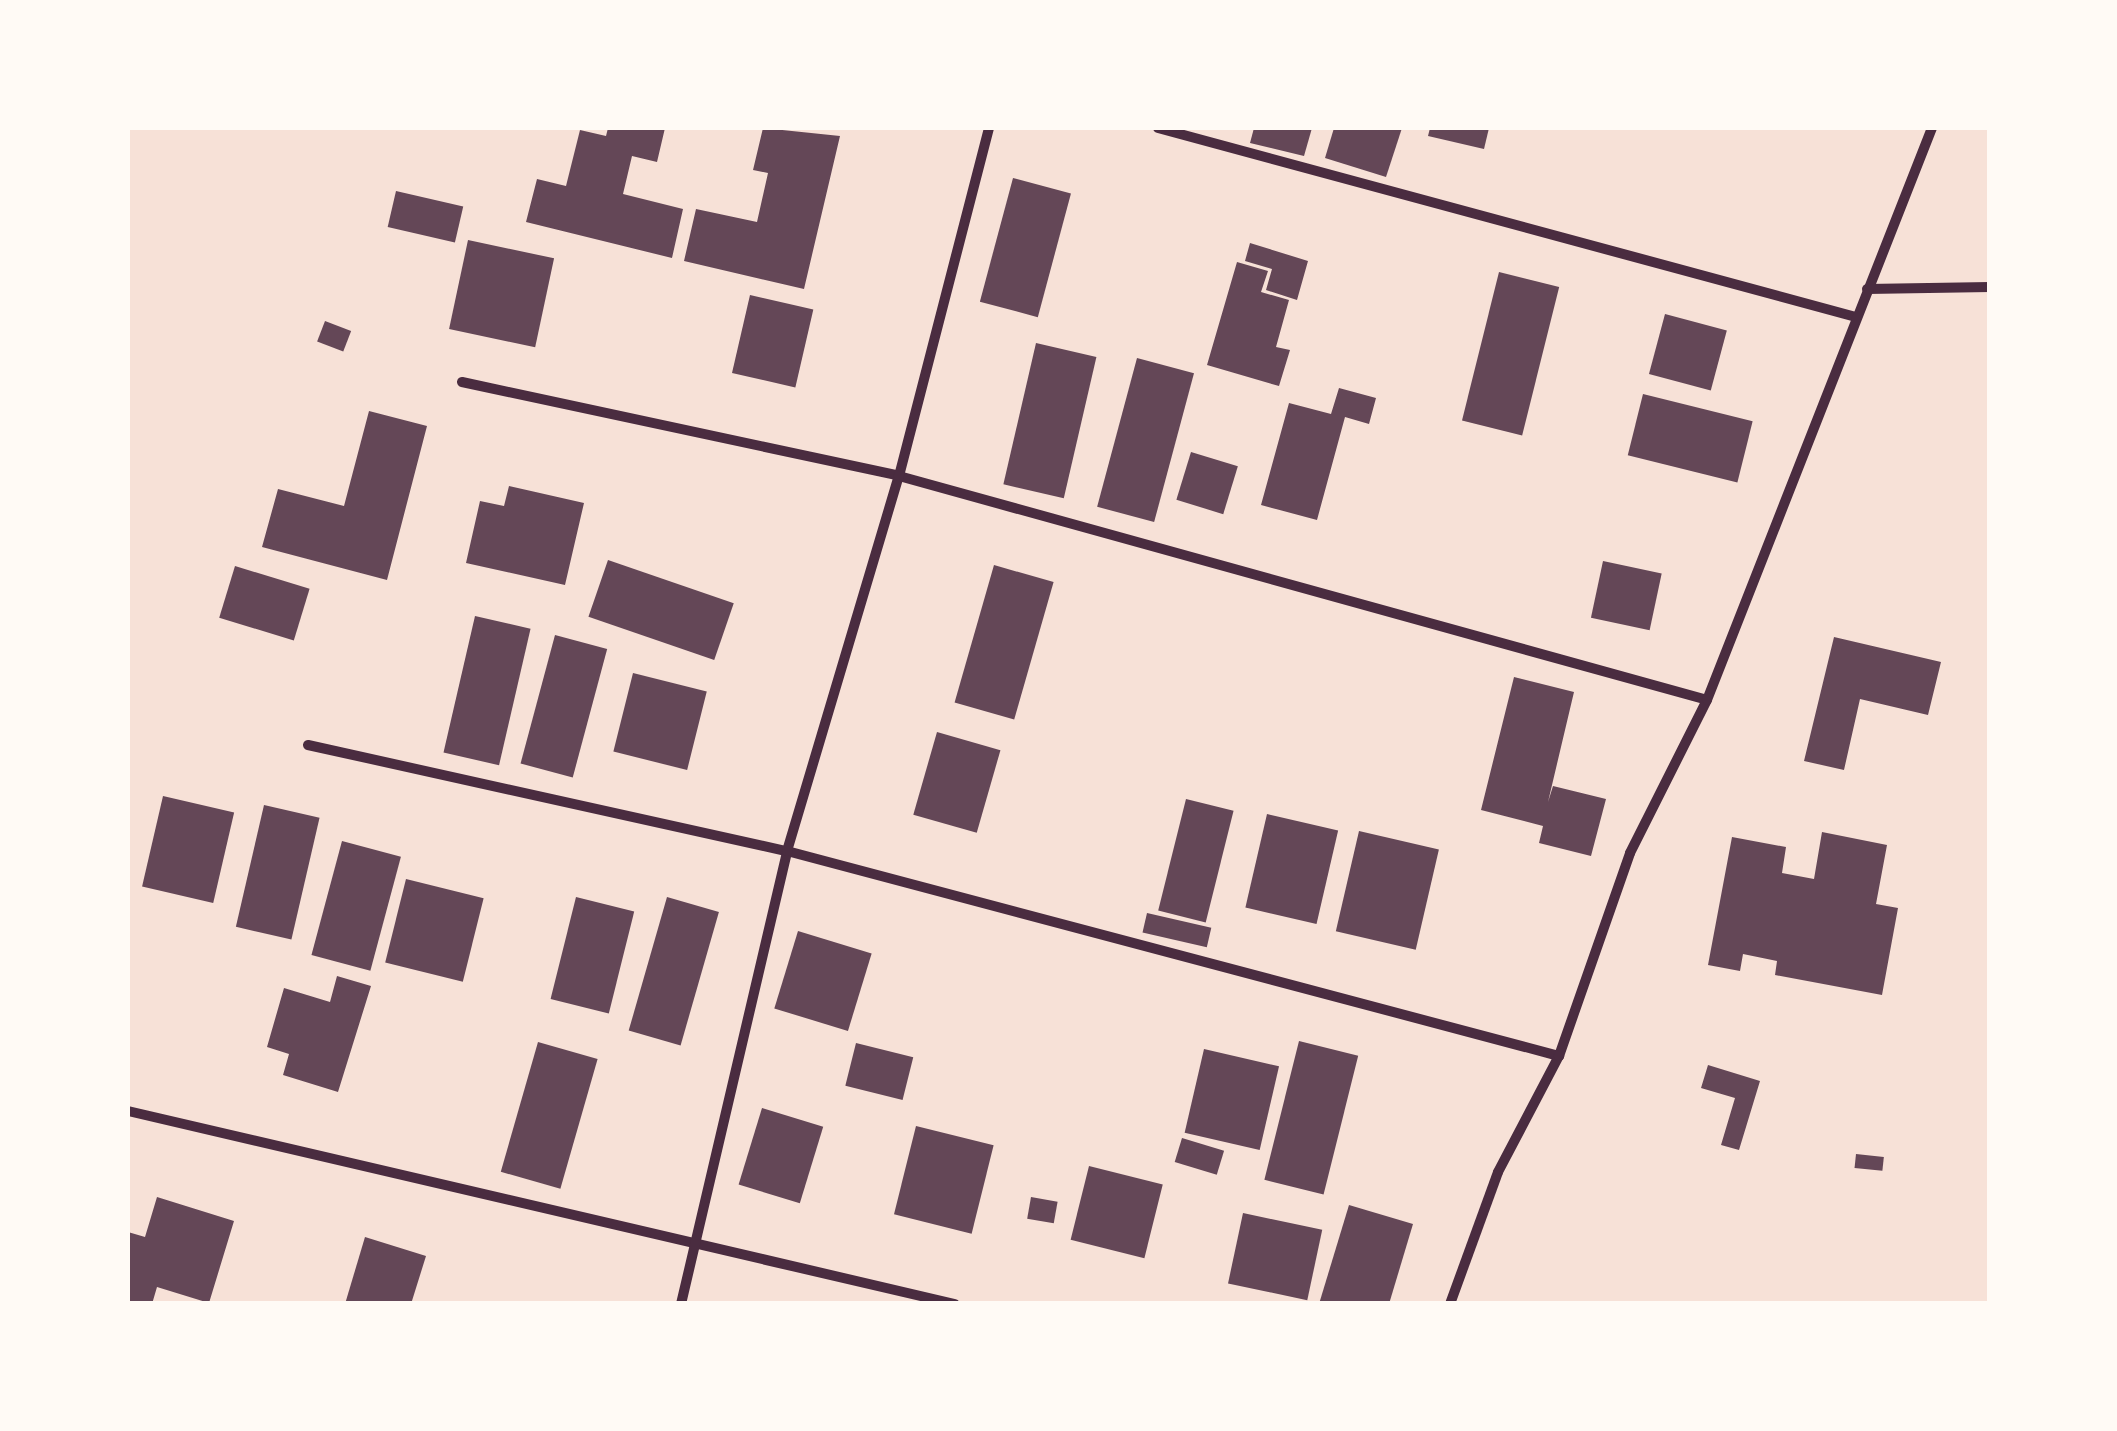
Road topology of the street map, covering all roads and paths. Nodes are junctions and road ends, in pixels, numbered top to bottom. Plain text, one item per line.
1 (988, 128) edge
2 (1158, 128) edge
3 (1932, 128) edge
4 (1990, 287) edge
5 (1866, 289) junction
6 (1856, 317) junction
7 (462, 382) dead end
8 (899, 476) junction
9 (1708, 700) junction
10 (308, 745) dead end
11 (787, 851) junction
12 (1558, 1056) junction
13 (128, 1111) edge
14 (700, 1239) junction
15 (681, 1304) edge
16 (954, 1304) edge
17 (1450, 1304) edge

1 - 8 street
2 - 6 street
3 - 5 street
4 - 5 street
5 - 6 street
6 - 9 street
7 - 8 street
8 - 9 street
8 - 11 street
9 - 12 street
10 - 11 street
11 - 12 street
11 - 14 street
12 - 17 street
13 - 14 street
14 - 15 street
14 - 16 street

